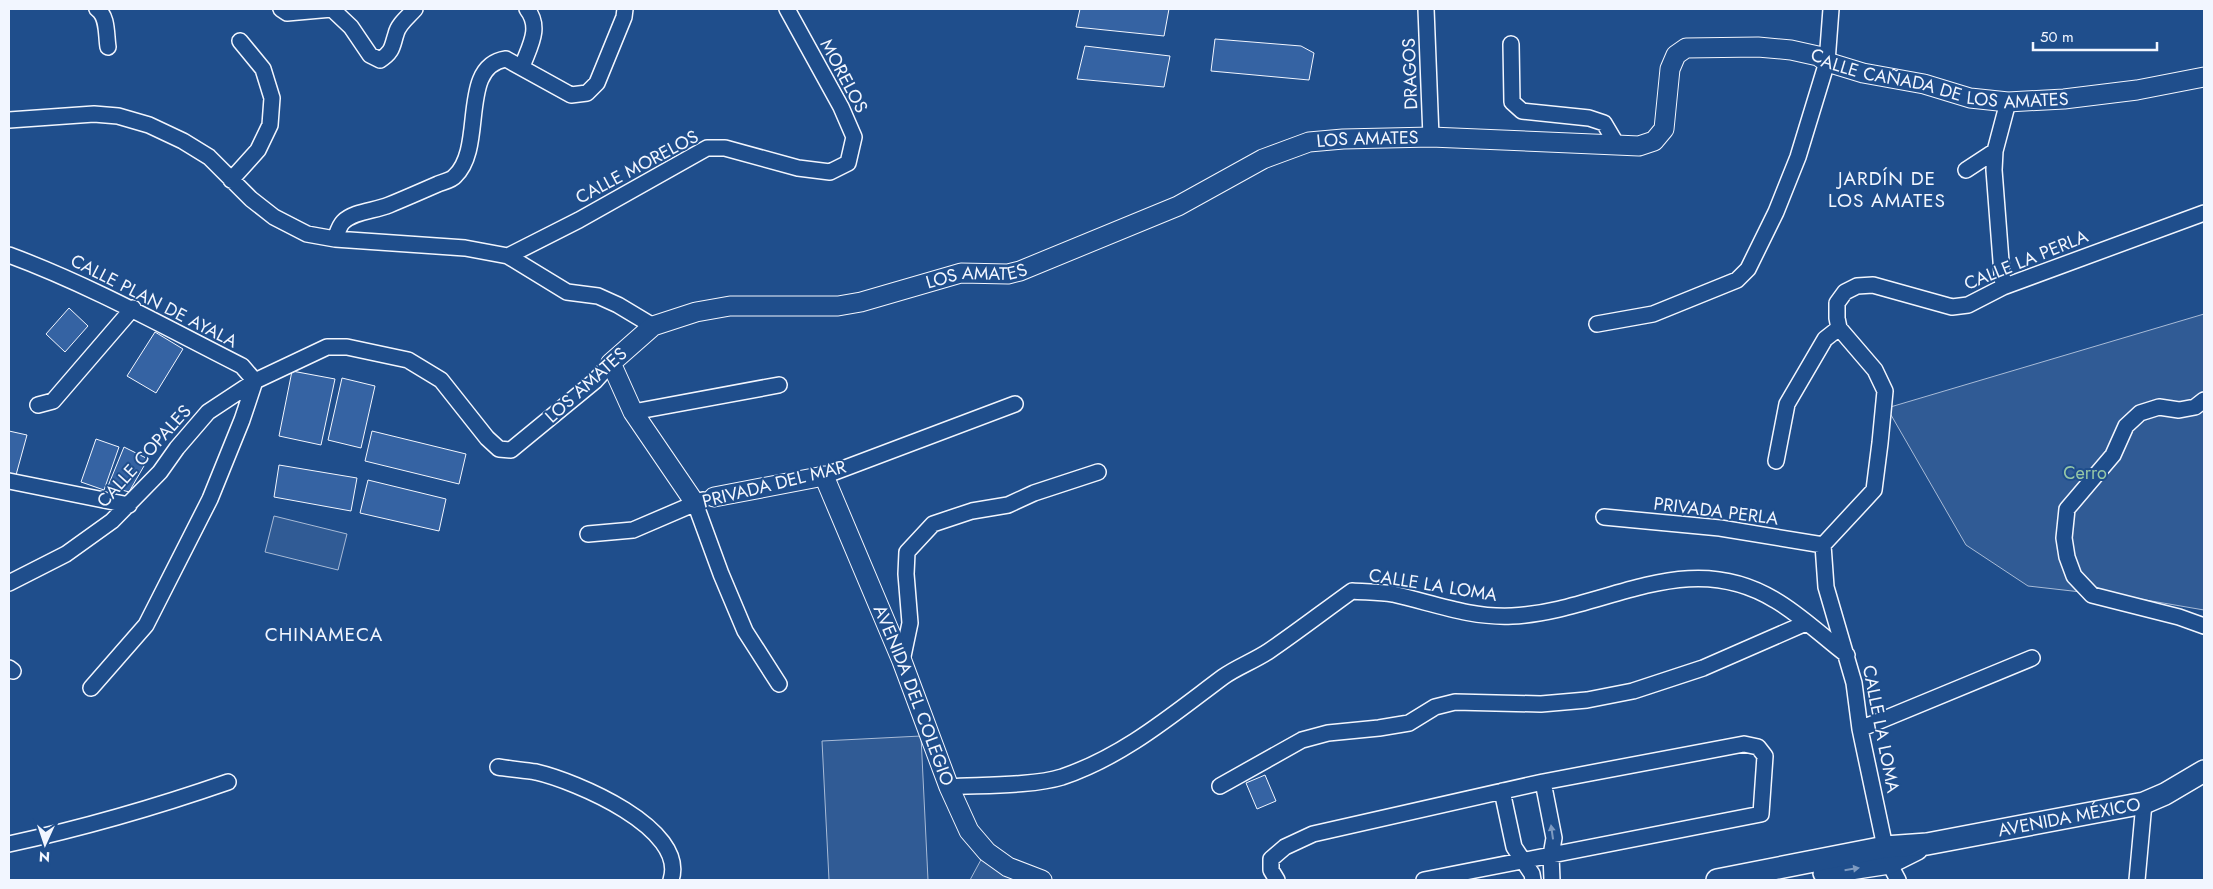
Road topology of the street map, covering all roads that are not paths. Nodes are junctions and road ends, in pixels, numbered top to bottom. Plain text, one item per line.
1 (97, 9) edge
2 (281, 9) edge
3 (415, 9) edge
4 (527, 9) edge
5 (625, 9) edge
6 (787, 9) edge
7 (1426, 9) edge
8 (1831, 9) edge
9 (240, 41) dead end
10 (1511, 44) dead end
11 (108, 47) dead end
12 (1676, 55) joint
13 (1827, 62) junction
14 (522, 67) junction
15 (2204, 77) edge
16 (2008, 102) junction
17 (9, 120) edge
18 (1431, 137) junction
19 (1617, 145) junction
20 (1995, 151) junction
21 (848, 163) joint
22 (1966, 170) dead end
23 (231, 180) junction
24 (2204, 213) edge
25 (336, 239) junction
26 (9, 254) edge
27 (508, 256) junction
28 (2003, 287) junction
29 (133, 308) junction
30 (1597, 324) dead end
31 (653, 326) junction
32 (1839, 328) junction
33 (611, 363) junction
34 (255, 381) junction
35 (779, 385) dead end
36 (2204, 400) edge
37 (1015, 404) dead end
38 (38, 405) dead end
39 (633, 412) junction
40 (1776, 461) dead end
41 (1098, 472) dead end
42 (824, 476) junction
43 (9, 481) edge
44 (714, 497) joint
45 (695, 503) junction
46 (129, 505) junction
47 (1604, 517) dead end
48 (588, 534) dead end
49 (1823, 545) junction
50 (9, 583) edge
51 (1806, 623) junction
52 (2204, 626) edge
53 (1847, 655) junction
54 (2032, 658) dead end
55 (902, 661) junction
56 (780, 684) dead end
57 (91, 688) dead end
58 (1860, 729) junction
59 (498, 766) dead end
60 (2204, 771) edge
61 (228, 782) dead end
62 (1543, 782) junction
63 (1220, 786) dead end
64 (949, 787) junction
65 (1502, 791) junction
66 (2144, 803) junction
67 (9, 844) edge
68 (1551, 855) junction
69 (1523, 860) junction
70 (1891, 863) edge
71 (671, 880) edge
72 (1042, 880) edge
73 (1277, 880) edge
74 (1424, 880) edge
75 (1533, 880) edge
76 (1552, 880) edge
77 (1717, 880) edge
78 (1787, 880) edge
79 (2137, 880) edge

1 - 11 street
2 - 3 street
4 - 14 street
5 - 14 street
6 - 21 street, MORELOS
7 - 18 street, DRAGOS
8 - 13 street
9 - 23 street
10 - 19 street
12 - 13 street, CALLE CAÑADA DE LOS AMATES
12 - 19 street, LOS AMATES
13 - 16 street, CALLE CAÑADA DE LOS AMATES
13 - 30 street
14 - 25 street
15 - 16 street, CALLE CAÑADA DE LOS AMATES
16 - 20 street
17 - 23 street
18 - 19 street, LOS AMATES
18 - 31 street, LOS AMATES
20 - 22 street
20 - 28 street
21 - 27 street, CALLE MORELOS
23 - 25 street
24 - 28 street, CALLE LA PERLA
25 - 27 street
26 - 29 street, CALLE PLAN DE AYALA
27 - 31 street
28 - 32 street, CALLE LA PERLA
29 - 34 street, CALLE PLAN DE AYALA
29 - 38 street
31 - 33 street, LOS AMATES
32 - 40 street
32 - 49 street
33 - 34 street, LOS AMATES
33 - 39 street
34 - 46 street, CALLE COPALES
34 - 57 street
35 - 39 street
36 - 52 street
37 - 42 street, PRIVADA DEL MAR
39 - 45 street
41 - 55 street
42 - 44 street, PRIVADA DEL MAR
42 - 55 street, AVENIDA DEL COLEGIO
43 - 46 street
44 - 45 street, PRIVADA DEL MAR
45 - 48 street, PRIVADA DEL MAR
45 - 56 street
46 - 50 street, CALLE COPALES
47 - 49 street, PRIVADA PERLA
49 - 53 street
51 - 53 street, CALLE LA LOMA
51 - 63 street
51 - 64 street, CALLE LA LOMA
53 - 58 street, CALLE LA LOMA
54 - 58 street
55 - 64 street, AVENIDA DEL COLEGIO
58 - 70 street, CALLE LA LOMA
59 - 71 street
60 - 66 main road, AVENIDA MÉXICO
61 - 67 street
62 - 65 street
68 -> 62 street
62 - 68 street
64 - 72 street, AVENIDA DEL COLEGIO
65 - 69 street
65 - 73 street
66 - 70 main road, AVENIDA MÉXICO
66 - 79 street
68 - 69 street
68 - 76 street
69 - 74 street
69 - 75 street
70 - 77 main road, AVENIDA MÉXICO
78 -> 70 main road, AVENIDA MÉXICO

